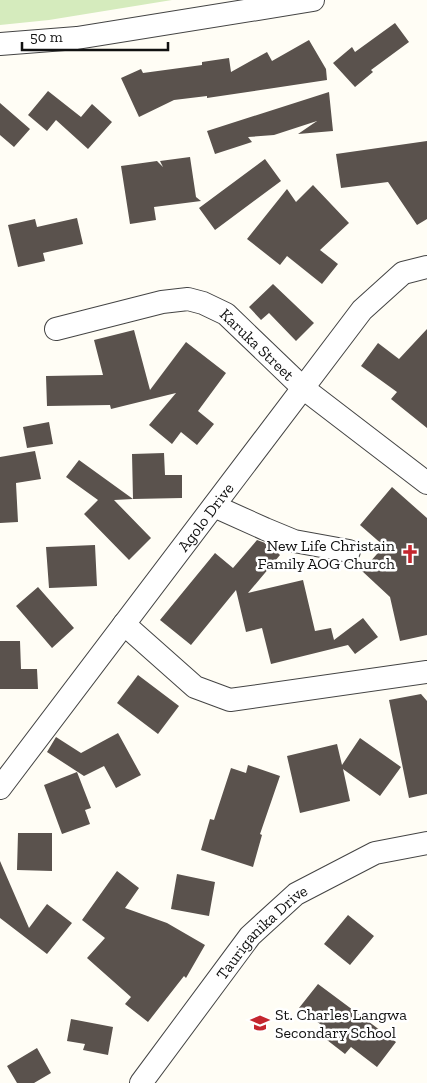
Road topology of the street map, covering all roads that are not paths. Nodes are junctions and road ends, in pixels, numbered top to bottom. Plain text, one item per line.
1 (313, 0) edge
2 (0, 44) edge
3 (427, 267) edge
4 (56, 328) dead end
5 (303, 388) junction
6 (427, 483) edge
7 (214, 506) junction
8 (349, 551) dead end
9 (124, 624) junction
10 (427, 672) edge
11 (0, 788) edge
12 (427, 843) edge
13 (141, 1083) edge

1 - 2 street
3 - 5 street, Agolo Drive
4 - 5 street, Karuka Street
5 - 6 street, Karuka Street
5 - 7 street, Agolo Drive
7 - 8 street
7 - 9 street, Agolo Drive
9 - 10 street
9 - 11 street, Agolo Drive
12 - 13 street, Tauriganika Drive

